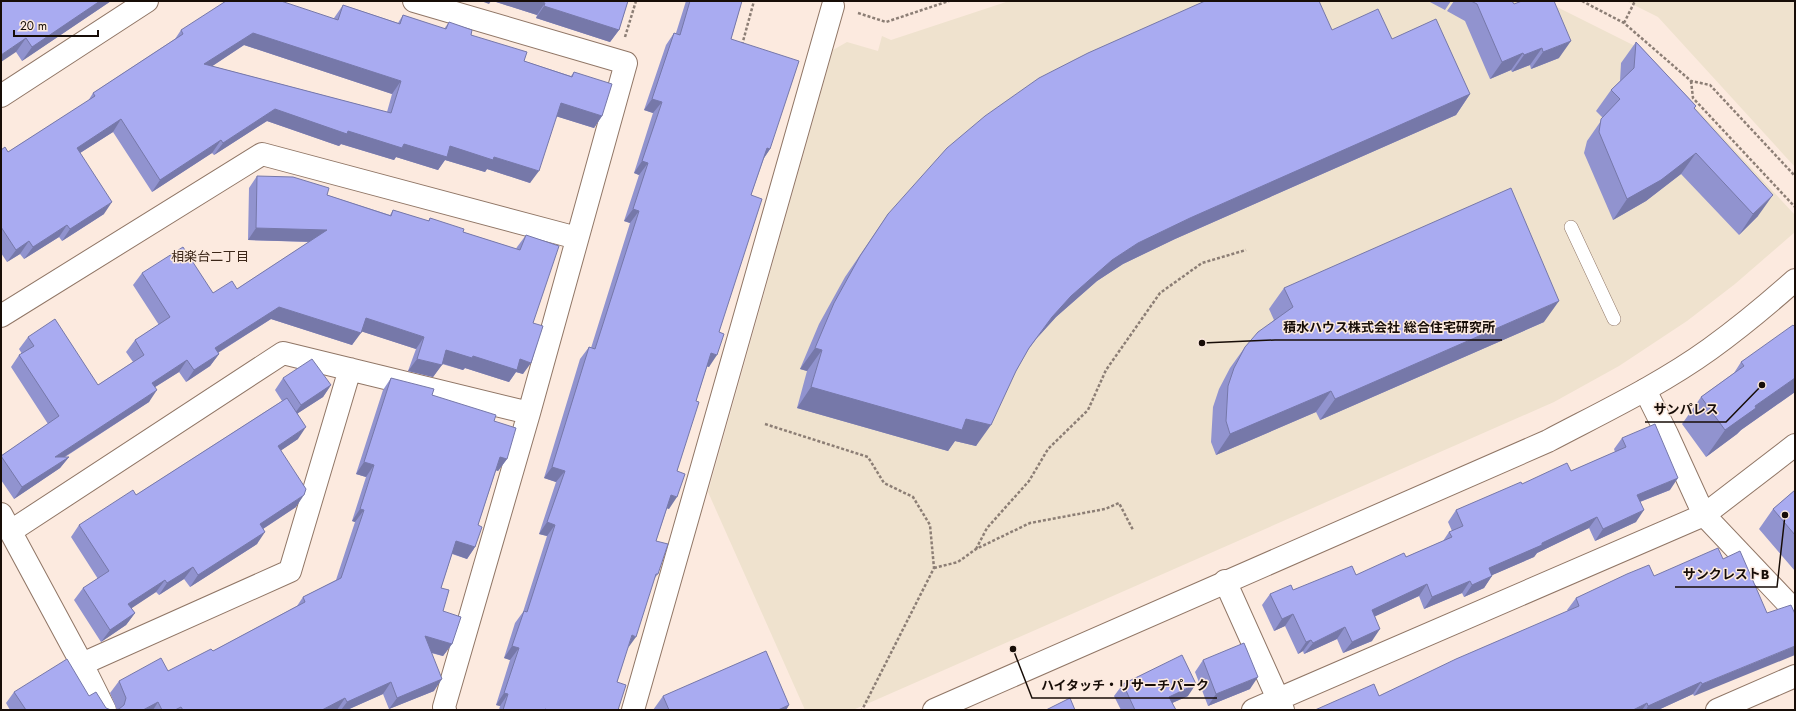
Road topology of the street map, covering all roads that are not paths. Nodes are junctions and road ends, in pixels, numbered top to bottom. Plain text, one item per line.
1 (146, 1) edge
2 (414, 1) edge
3 (833, 6) dead end
4 (1, 96) edge
5 (1571, 227) dead end
6 (577, 238) junction
7 (1795, 280) edge
8 (1, 316) edge
9 (1614, 319) dead end
10 (350, 369) junction
11 (1645, 390) junction
12 (529, 413) junction
13 (1795, 445) edge
14 (1704, 515) junction
15 (6, 522) edge
16 (1226, 581) junction
17 (1795, 611) edge
18 (82, 664) junction
19 (1795, 676) edge
20 (1281, 704) edge
21 (441, 709) edge
22 (105, 710) edge
23 (634, 710) edge
24 (934, 710) edge
25 (1253, 710) edge
26 (1717, 710) edge

1 - 4 street
2 - 6 street
3 - 23 street
5 - 9 lane
6 - 8 street
6 - 12 street
7 - 11 street
10 - 12 street
10 - 15 street
10 - 18 street
11 - 14 street
11 - 16 street
12 - 21 street
13 - 14 street
14 - 17 street
14 - 20 street
15 - 18 street
16 - 20 street
16 - 24 street
18 - 22 street
19 - 26 street
20 - 25 street

